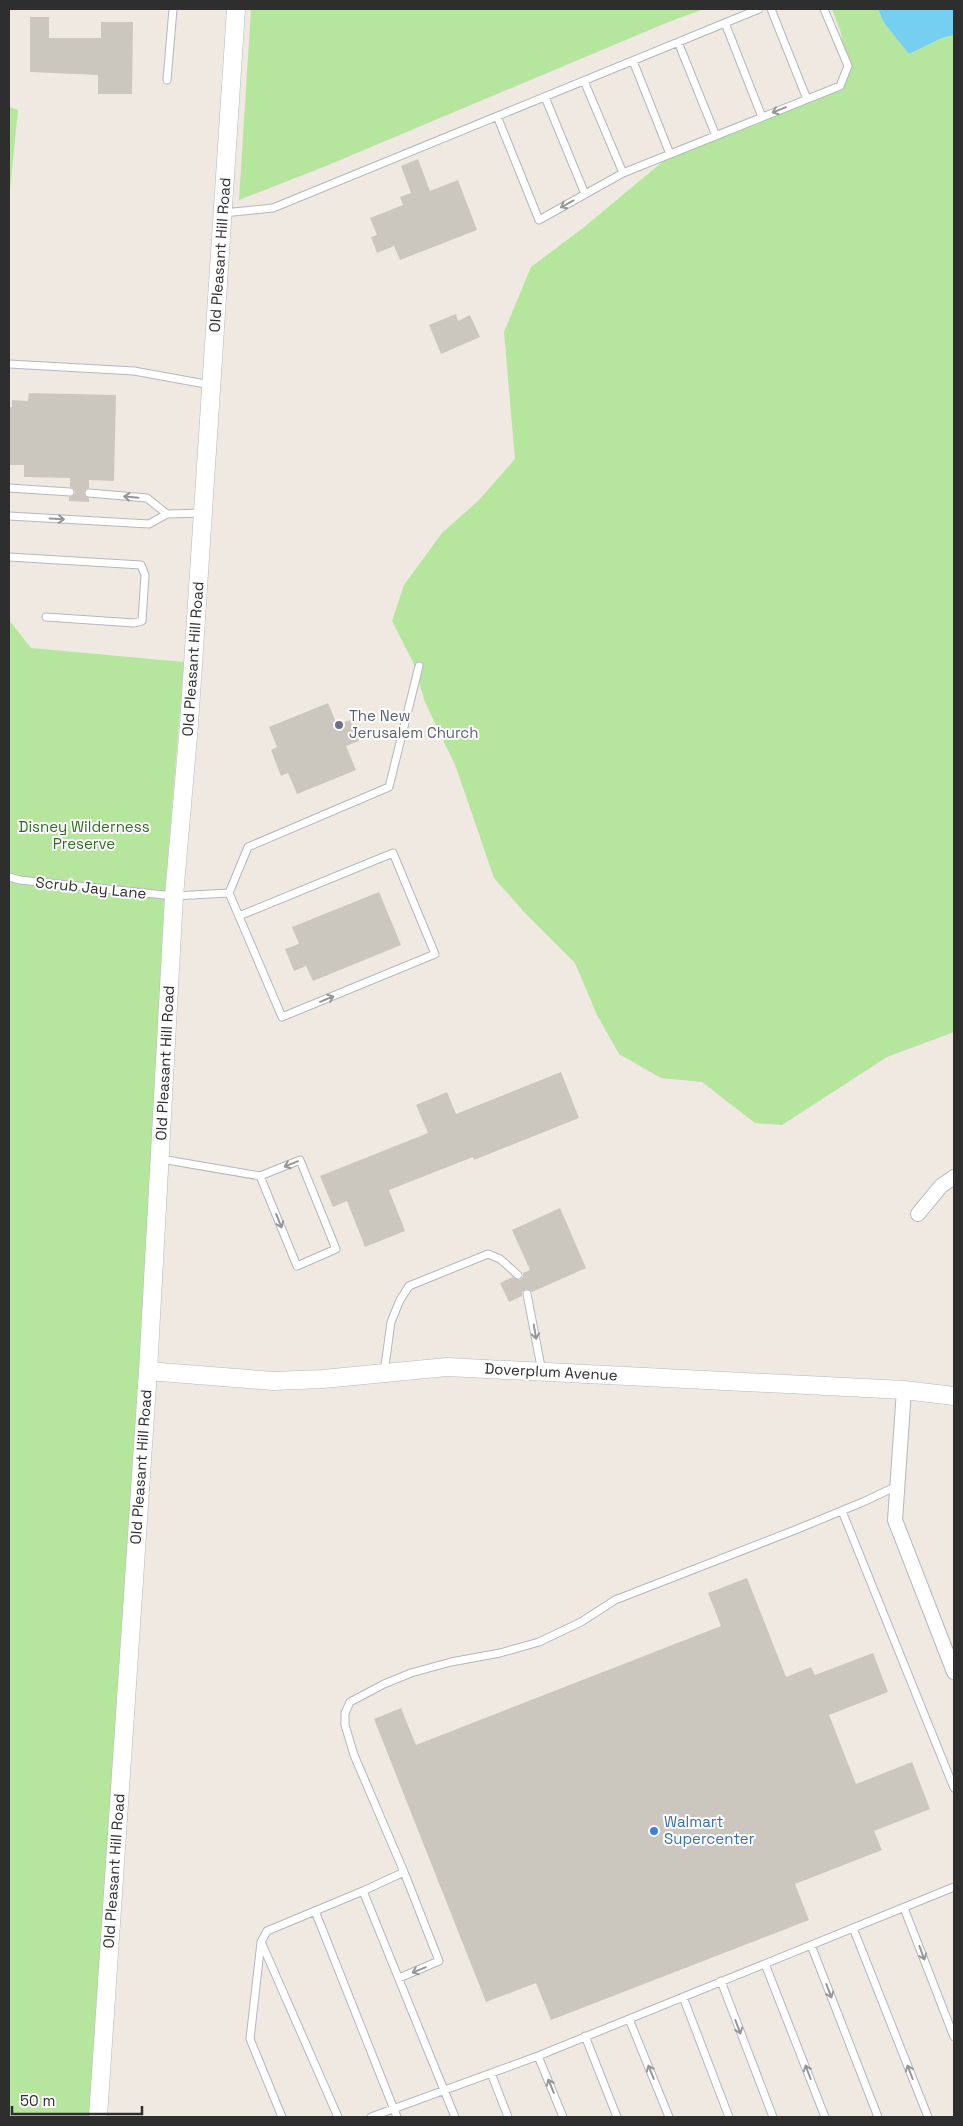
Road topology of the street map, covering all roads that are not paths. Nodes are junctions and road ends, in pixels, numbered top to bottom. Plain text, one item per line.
1 (172, 9) edge
2 (236, 9) edge
3 (759, 9) edge
4 (771, 9) edge
5 (824, 9) edge
6 (725, 23) junction
7 (678, 42) junction
8 (633, 61) junction
9 (167, 80) dead end
10 (584, 81) junction
11 (546, 96) junction
12 (806, 99) junction
13 (497, 116) junction
14 (762, 117) junction
15 (716, 136) junction
16 (670, 154) junction
17 (624, 173) junction
18 (585, 194) junction
19 (222, 213) junction
20 (9, 364) edge
21 (211, 386) junction
22 (9, 488) edge
23 (70, 492) dead end
24 (89, 493) dead end
25 (203, 513) junction
26 (166, 514) junction
27 (9, 516) edge
28 (9, 557) edge
29 (46, 617) dead end
30 (419, 666) dead end
31 (9, 877) edge
32 (229, 893) junction
33 (174, 896) junction
34 (238, 916) junction
35 (160, 1160) junction
36 (260, 1176) junction
37 (954, 1177) edge
38 (918, 1214) dead end
39 (518, 1275) dead end
40 (528, 1294) dead end
41 (148, 1371) junction
42 (542, 1372) junction
43 (384, 1373) junction
44 (904, 1390) junction
45 (954, 1396) edge
46 (898, 1486) junction
47 (842, 1511) junction
48 (954, 1672) edge
49 (954, 1788) edge
50 (404, 1872) junction
51 (954, 1887) edge
52 (363, 1891) junction
53 (904, 1908) junction
54 (315, 1911) junction
55 (853, 1928) junction
56 (261, 1942) junction
57 (811, 1945) junction
58 (765, 1964) junction
59 (398, 1978) junction
60 (721, 1982) junction
61 (683, 1997) junction
62 (629, 2019) junction
63 (585, 2036) junction
64 (954, 2037) edge
65 (538, 2056) junction
66 (491, 2073) junction
67 (444, 2090) junction
68 (393, 2108) junction
69 (98, 2117) edge
70 (282, 2117) edge
71 (338, 2117) edge
72 (371, 2117) edge
73 (397, 2117) edge
74 (455, 2117) edge
75 (508, 2117) edge
76 (563, 2117) edge
77 (617, 2117) edge
78 (669, 2117) edge
79 (729, 2117) edge
80 (773, 2117) edge
81 (825, 2117) edge
82 (878, 2117) edge
83 (928, 2117) edge

1 - 9 lane
2 - 19 street, Old Pleasant Hill Road
3 - 6 lane
4 - 12 lane
5 - 12 lane
6 - 7 lane
6 - 14 lane
7 - 8 lane
7 - 15 lane
8 - 10 lane
8 - 16 lane
10 - 11 lane
10 - 17 lane
11 - 13 lane
11 - 18 lane
12 -> 14 lane
18 -> 13 lane
13 - 19 lane
14 - 15 lane
15 - 16 lane
16 - 17 lane
17 - 18 lane
19 - 21 street, Old Pleasant Hill Road
20 - 21 lane
21 - 25 street, Old Pleasant Hill Road
22 - 23 lane
26 -> 24 lane
25 - 26 lane
25 - 33 street, Old Pleasant Hill Road
27 -> 26 lane
28 - 29 lane
30 - 32 lane
31 - 33 lane, Scrub Jay Lane
32 - 33 lane, Scrub Jay Lane
32 - 34 lane
33 - 35 street, Old Pleasant Hill Road
34 -> 34 lane
35 - 36 lane
35 - 41 street, Old Pleasant Hill Road
36 -> 36 lane
37 - 38 street
39 - 43 lane
40 -> 42 lane
41 - 43 street, Doverplum Avenue
41 - 69 street, Old Pleasant Hill Road
42 - 43 street, Doverplum Avenue
42 - 44 street, Doverplum Avenue
44 - 45 street, Doverplum Avenue
44 - 46 street
46 - 47 lane
46 - 48 street
47 - 49 lane
47 - 50 lane
50 - 52 lane
50 -> 59 lane
51 - 53 lane
52 - 54 lane
52 - 59 lane
53 - 55 lane
53 -> 64 lane
54 - 56 lane
54 - 68 lane
55 - 57 lane
83 -> 55 lane
56 - 70 lane
56 - 71 lane
57 - 58 lane
57 -> 82 lane
58 - 60 lane
81 -> 58 lane
59 - 67 lane
60 - 61 lane
60 -> 80 lane
61 - 62 lane
61 - 79 lane
62 - 63 lane
78 -> 62 lane
63 - 65 lane
63 - 77 lane
65 - 66 lane
76 -> 65 lane
66 - 67 lane
66 - 75 lane
67 - 68 lane
67 - 74 lane
68 - 72 lane
68 - 73 lane

